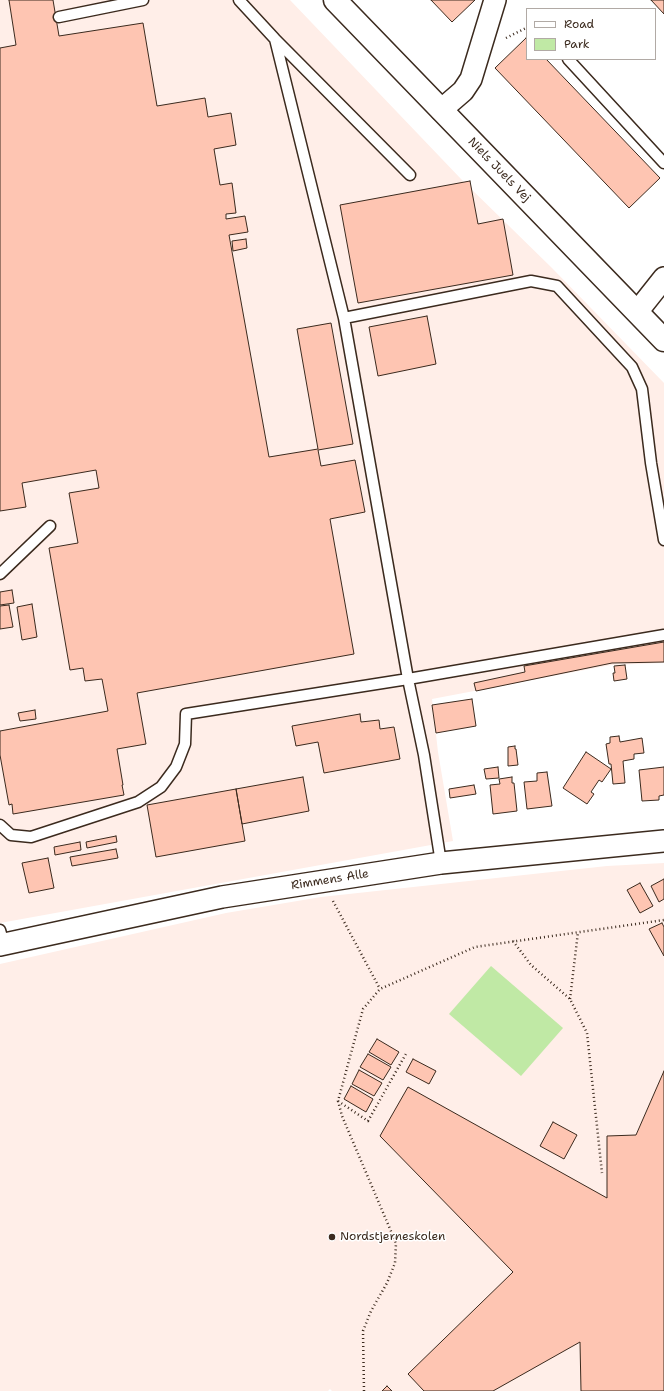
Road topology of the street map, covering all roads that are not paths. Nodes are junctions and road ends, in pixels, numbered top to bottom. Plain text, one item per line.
1 (143, 0) edge
2 (239, 0) edge
3 (335, 0) edge
4 (495, 0) edge
5 (59, 17) dead end
6 (275, 39) junction
7 (569, 60) edge
8 (441, 110) junction
9 (664, 163) edge
10 (410, 175) dead end
11 (664, 278) edge
12 (637, 312) junction
13 (344, 318) junction
14 (664, 340) edge
15 (50, 526) dead end
16 (664, 540) edge
17 (0, 574) edge
18 (664, 635) edge
19 (408, 679) junction
20 (0, 825) edge
21 (664, 841) edge
22 (440, 863) junction
23 (2, 940) edge

1 - 5 lane
2 - 6 lane
3 - 8 street, Niels Juels Vej
4 - 8 street
6 - 10 lane
6 - 13 lane
7 - 9 lane
8 - 12 street, Niels Juels Vej
11 - 12 street
12 - 14 street, Niels Juels Vej
13 - 16 lane
13 - 19 lane
15 - 17 lane
18 - 19 lane
19 - 20 lane
19 - 22 lane
21 - 22 street, Rimmens Alle
22 - 23 street, Rimmens Alle

